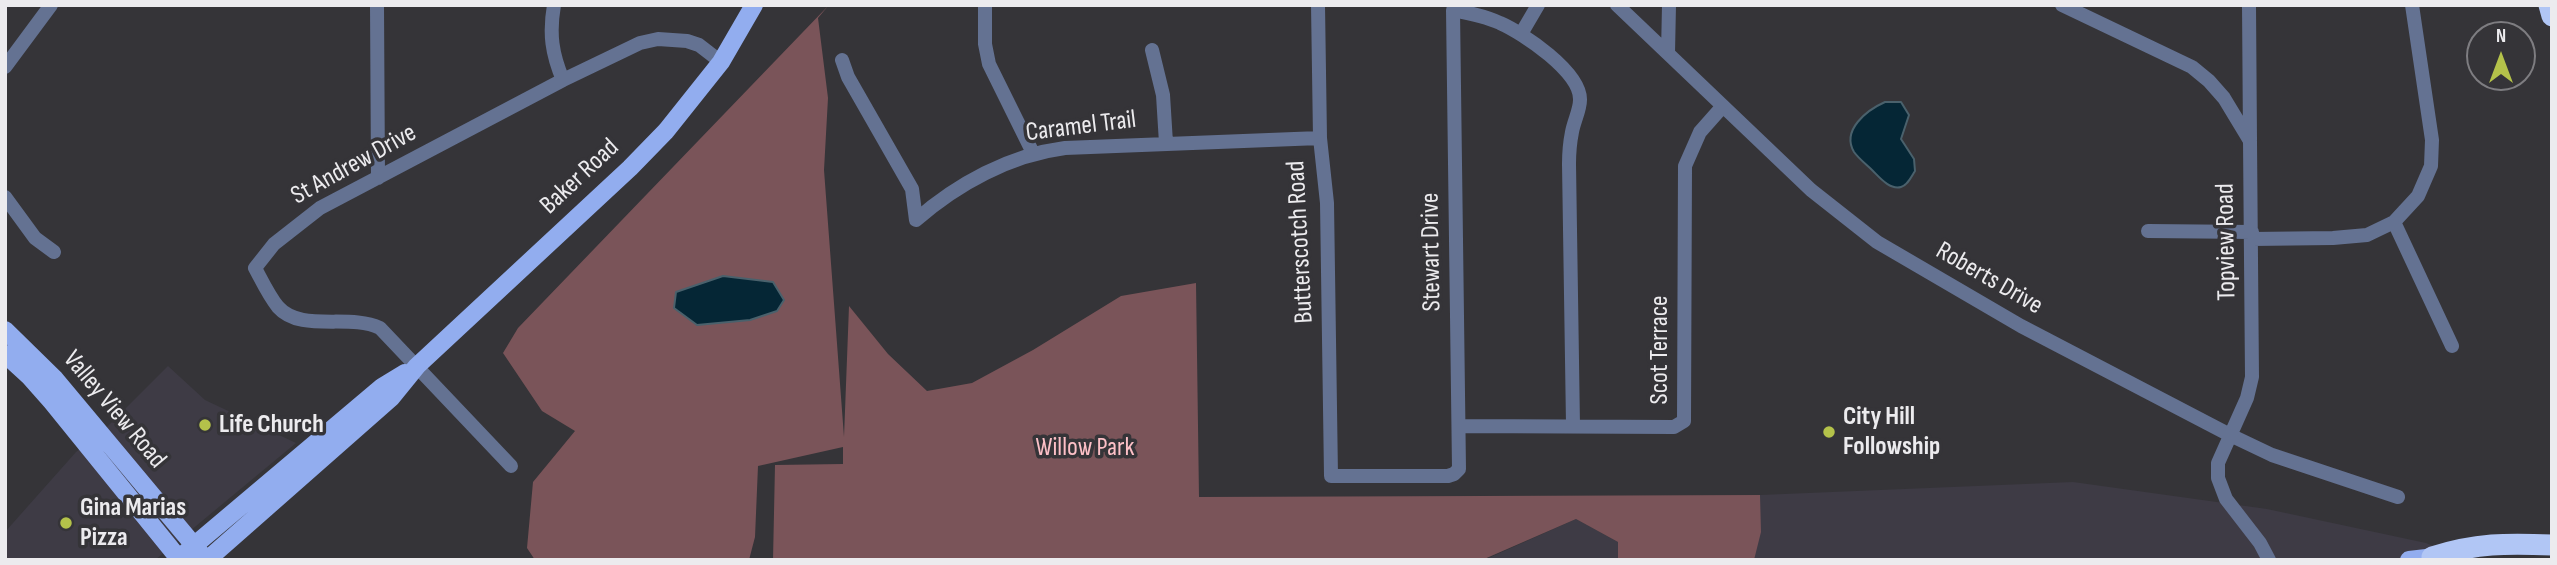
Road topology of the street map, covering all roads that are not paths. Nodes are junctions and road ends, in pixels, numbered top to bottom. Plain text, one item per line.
1 (51, 5) edge
2 (377, 5) edge
3 (554, 5) edge
4 (754, 5) edge
5 (985, 5) edge
6 (1318, 5) edge
7 (1538, 5) edge
8 (1617, 5) edge
9 (1669, 5) edge
10 (2062, 5) edge
11 (2249, 5) edge
12 (2412, 5) edge
13 (2549, 5) edge
14 (2552, 16) edge
15 (1521, 34) junction
16 (1152, 50) dead end
17 (1668, 53) junction
18 (842, 60) dead end
19 (721, 62) junction
20 (5, 67) edge
21 (564, 80) junction
22 (1723, 106) junction
23 (1320, 138) junction
24 (2250, 141) junction
25 (1166, 143) junction
26 (1033, 153) junction
27 (378, 178) junction
28 (5, 197) edge
29 (2394, 222) junction
30 (2148, 231) dead end
31 (2252, 235) junction
32 (54, 252) dead end
33 (5, 330) edge
34 (2452, 346) dead end
35 (5, 355) edge
36 (417, 366) junction
37 (1573, 425) junction
38 (1460, 426) junction
39 (2230, 435) junction
40 (511, 466) dead end
41 (1331, 476) joint
42 (2398, 496) dead end
43 (2552, 545) edge
44 (194, 546) junction
45 (2552, 554) edge
46 (2432, 557) junction
47 (179, 559) edge
48 (207, 560) edge
49 (2269, 560) edge
50 (2409, 560) edge

1 - 20 street
2 - 27 street
3 - 21 street
4 - 19 main road, Baker Road
5 - 26 street
6 - 23 street, Butterscotch Road
7 - 15 street
8 - 17 street, Roberts Drive
9 - 17 street
10 - 24 street, Topview Road
11 - 24 street
12 - 29 street
13 - 14 highway
15 - 37 street
15 - 38 street, Stewart Drive
16 - 25 street
17 - 22 street, Roberts Drive
18 - 26 street, Caramel Trail
19 - 21 street, St Andrew Drive
19 - 36 main road, Baker Road
21 - 27 street, St Andrew Drive
22 - 37 street, Scot Terrace
22 - 39 street, Roberts Drive
23 - 25 street, Caramel Trail
23 - 41 street, Butterscotch Road
24 - 31 street, Topview Road
25 - 26 street, Caramel Trail
27 - 36 street, St Andrew Drive
28 - 32 street
29 - 31 street
29 - 34 street
30 - 31 street
31 - 39 street, Topview Road
33 - 44 main road, Valley View Road
35 - 47 main road, Valley View Road
36 - 40 street, St Andrew Drive
36 - 44 main road, Baker Road
36 - 48 main road, Baker Road
37 - 38 street, Scot Terrace
38 - 41 street, Stewart Drive
39 - 42 street, Roberts Drive
39 - 49 street, Topview Road
43 - 46 highway
44 - 47 main road, Baker Road
44 - 48 main road, Valley View Road
45 - 46 main road
46 - 50 main road

